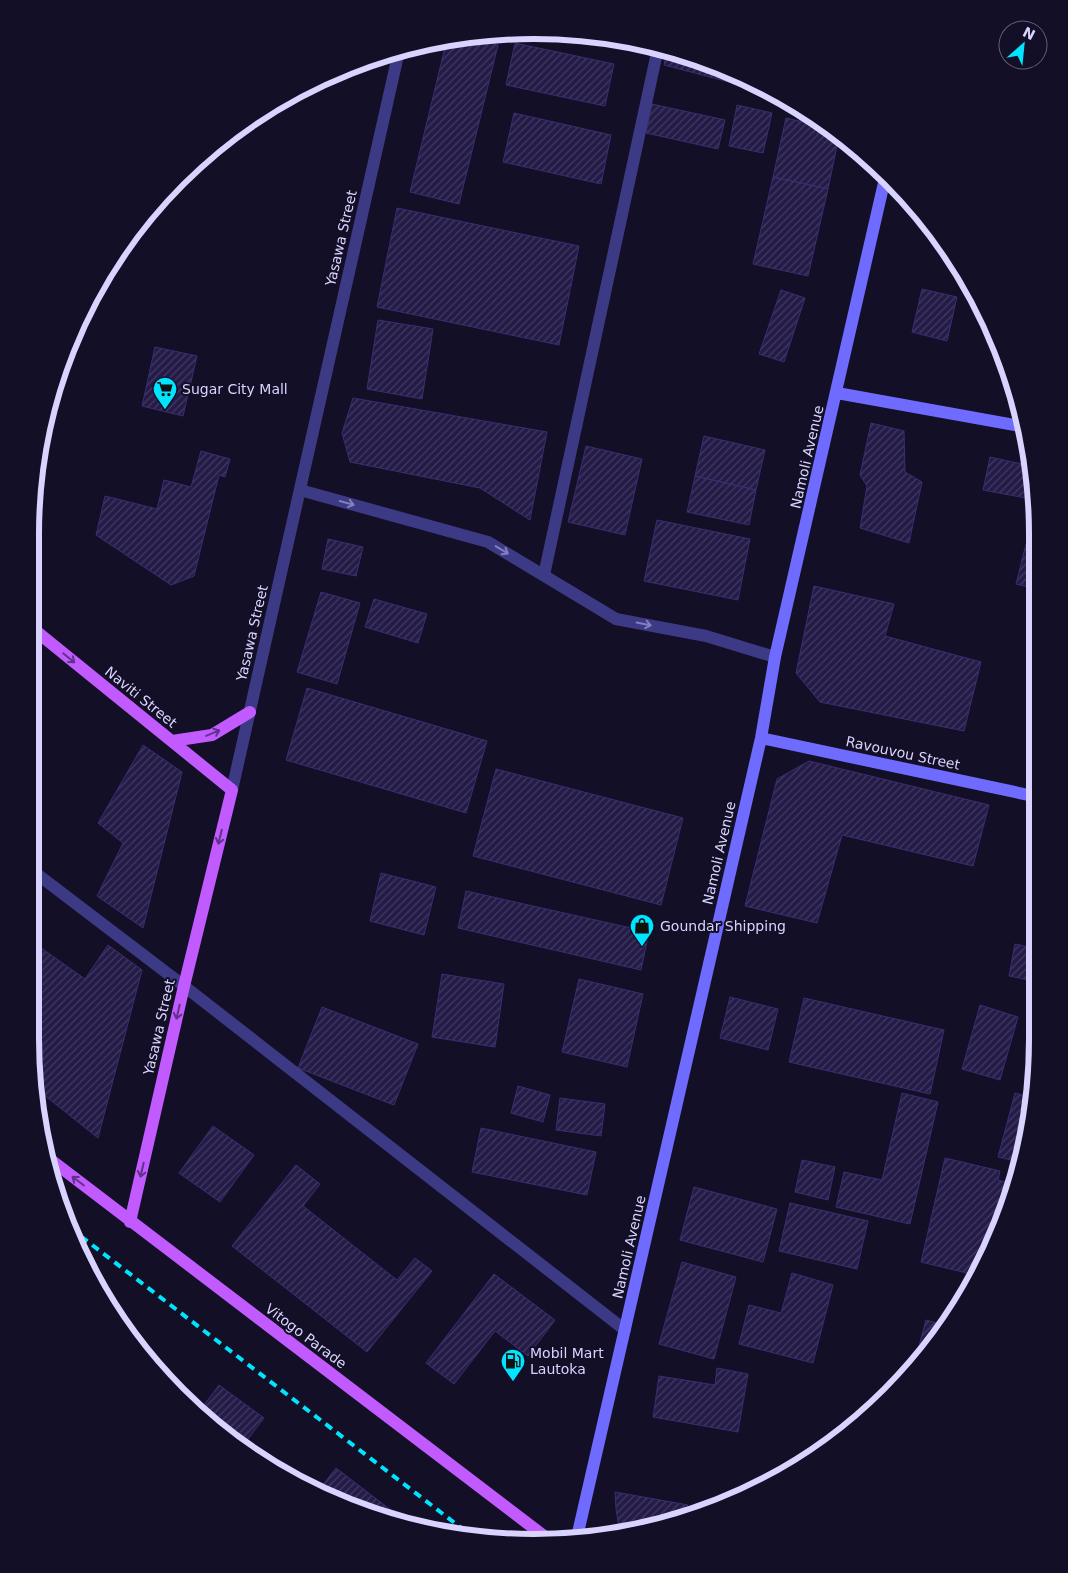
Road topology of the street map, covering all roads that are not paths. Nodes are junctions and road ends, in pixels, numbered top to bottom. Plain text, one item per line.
1 (657, 55) edge
2 (397, 59) edge
3 (884, 184) edge
4 (837, 393) junction
5 (1017, 425) edge
6 (300, 490) junction
7 (544, 575) junction
8 (39, 633) edge
9 (775, 657) junction
10 (250, 712) junction
11 (761, 738) junction
12 (172, 741) junction
13 (232, 790) junction
14 (1029, 795) edge
15 (39, 876) edge
16 (184, 986) junction
17 (55, 1163) edge
18 (130, 1222) junction
19 (625, 1330) junction
20 (578, 1532) edge
21 (541, 1534) edge

1 - 7 street
2 - 6 street, Yasawa Street
3 - 4 street, Namoli Avenue
4 - 5 street
4 - 9 street, Namoli Avenue
6 -> 7 street
6 - 10 street, Yasawa Street
7 -> 9 street
8 -> 12 main road, Naviti Street
9 - 11 street, Namoli Avenue
12 -> 10 main road
10 - 13 street, Yasawa Street
11 - 14 street, Ravouvou Street
11 - 19 street, Namoli Avenue
12 - 13 main road, Naviti Street
13 -> 16 main road, Yasawa Street
15 - 16 street
16 -> 18 main road, Yasawa Street
16 - 19 street
18 -> 17 main road, Vitogo Parade
18 - 21 main road, Vitogo Parade
19 - 20 street, Namoli Avenue

